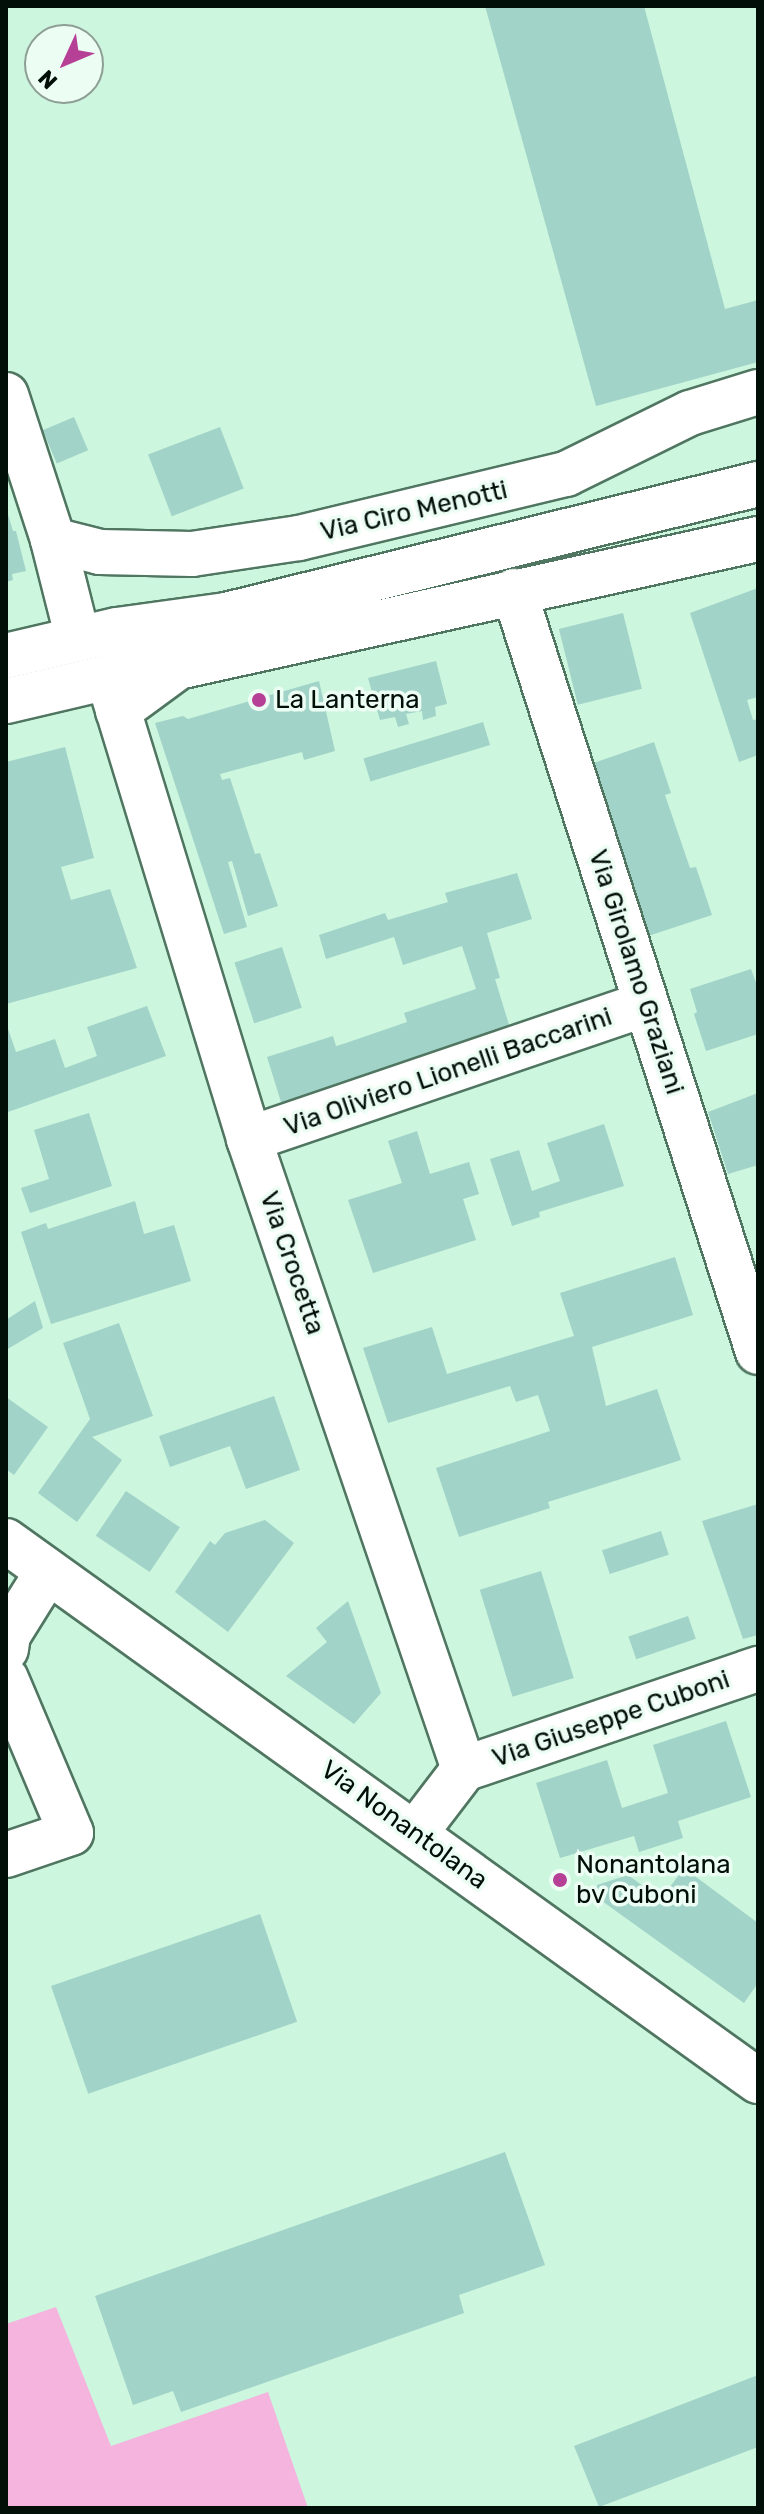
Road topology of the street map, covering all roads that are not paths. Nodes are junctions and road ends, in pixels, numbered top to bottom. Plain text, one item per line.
1 (758, 392) edge
2 (6, 395) edge
3 (758, 484) edge
4 (758, 539) edge
5 (53, 540) junction
6 (514, 591) junction
7 (226, 615) junction
8 (78, 639) junction
9 (6, 656) edge
10 (113, 694) junction
11 (6, 701) edge
12 (646, 1004) junction
13 (249, 1139) junction
14 (758, 1352) edge
15 (6, 1541) edge
16 (48, 1571) junction
17 (6, 1649) edge
18 (758, 1669) edge
19 (6, 1679) edge
20 (464, 1769) junction
21 (415, 1833) junction
22 (6, 1855) edge
23 (758, 2081) edge

1 - 5 street, Via Ciro Menotti
2 - 5 street
3 - 7 street
4 - 6 street
5 - 8 street
6 - 10 street
6 - 12 street, Via Girolamo Graziani
7 - 8 street
7 - 10 street
8 - 9 street
10 - 11 street
10 - 13 street, Via Crocetta
12 - 13 street, Via Oliviero Lionelli Baccarini
12 - 14 street, Via Girolamo Graziani
13 - 20 street, Via Crocetta
15 - 16 street, Via Nonantolana
16 - 17 street
16 - 21 street, Via Nonantolana
18 - 20 street, Via Giuseppe Cuboni
19 - 22 street
20 - 21 street
21 - 23 street, Via Nonantolana

